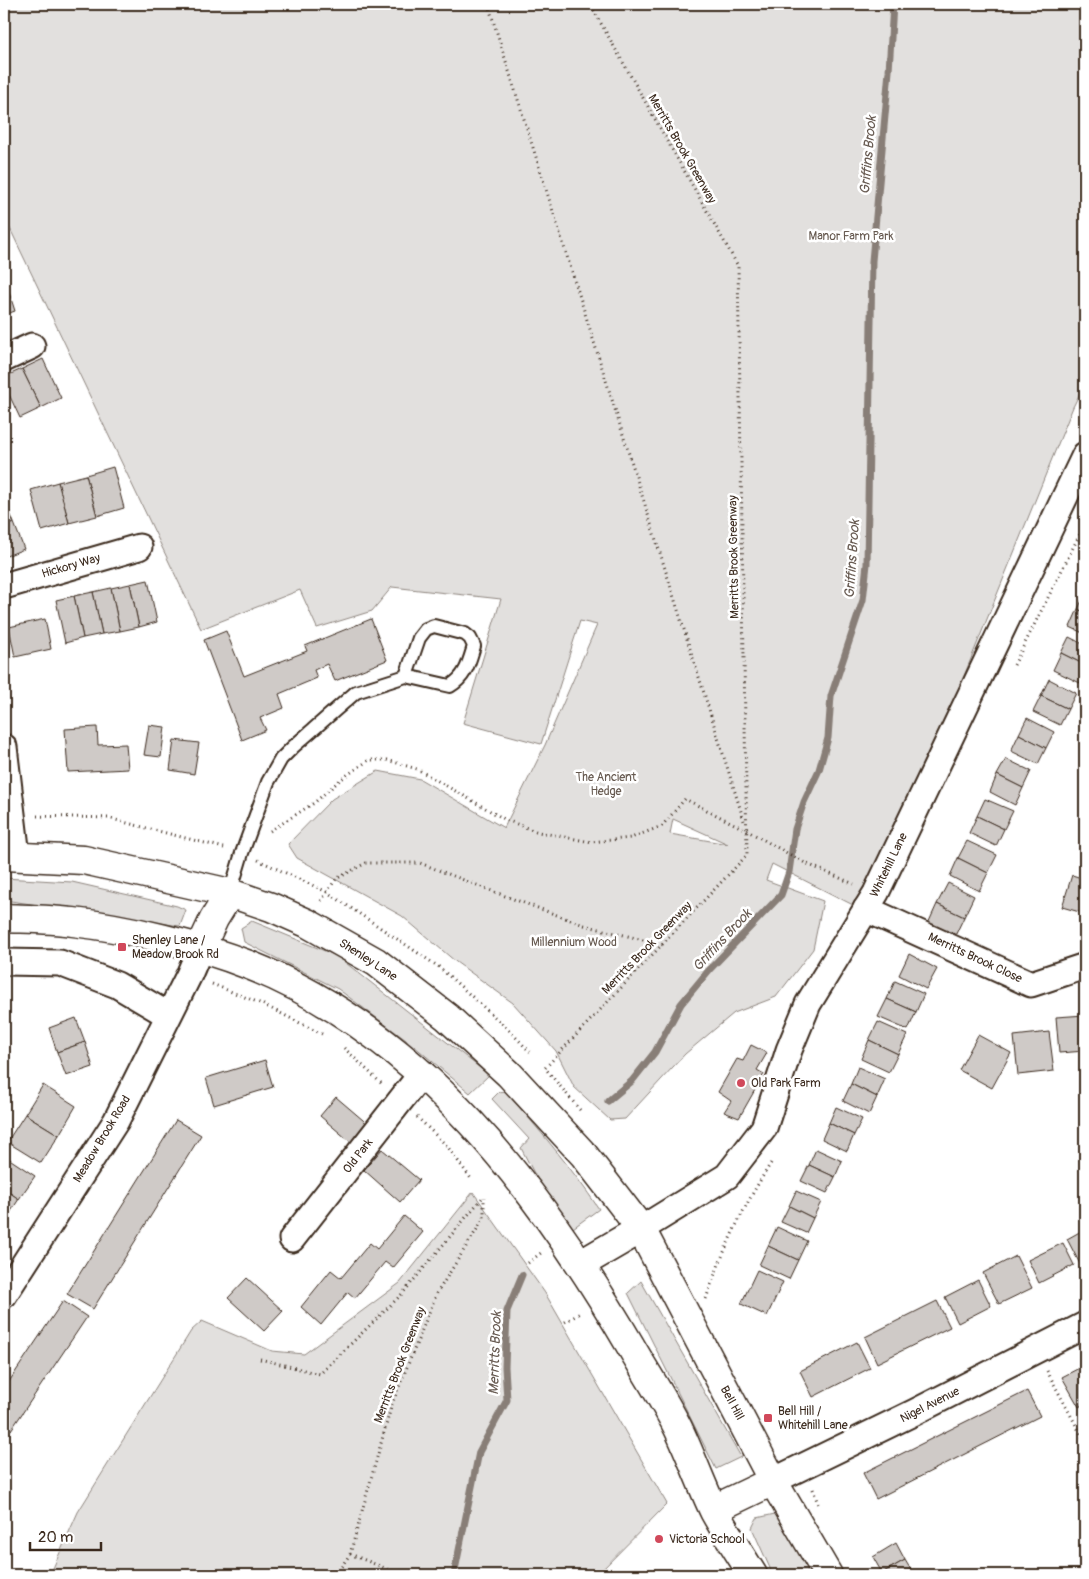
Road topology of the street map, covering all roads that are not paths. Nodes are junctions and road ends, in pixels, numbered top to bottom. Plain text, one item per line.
1 (32, 346) dead end
2 (4, 359) edge
3 (1085, 455) edge
4 (139, 547) dead end
5 (4, 586) edge
6 (406, 676) junction
7 (4, 748) edge
8 (6, 776) edge
9 (10, 856) edge
10 (230, 893) junction
11 (871, 901) junction
12 (4, 918) edge
13 (200, 949) junction
14 (4, 962) edge
15 (1085, 966) edge
16 (168, 1015) junction
17 (422, 1073) junction
18 (641, 1229) junction
19 (292, 1239) dead end
20 (580, 1264) junction
21 (4, 1295) edge
22 (1085, 1325) edge
23 (773, 1481) junction
24 (715, 1512) junction
25 (753, 1575) edge
26 (828, 1575) edge

1 - 2 street
3 - 11 street, Whitehill Lane
4 - 5 street, Hickory Way
6 - 6 lane
6 - 10 lane
7 - 8 street
8 - 9 street
9 - 10 main road, Shenley Lane
10 - 13 main road
10 - 18 main road, Shenley Lane
11 - 15 street, Merritts Brook Close
11 - 18 street, Whitehill Lane
12 - 13 main road
13 - 16 street, Meadow Brook Road
13 - 17 main road
14 - 16 street
16 - 21 street, Meadow Brook Road
17 - 19 street, Old Park
17 - 20 main road
18 - 20 main road
18 - 23 main road, Bell Hill
20 - 24 main road
22 - 23 street, Nigel Avenue
23 - 24 main road
23 - 26 main road, Bell Hill
24 - 25 main road

